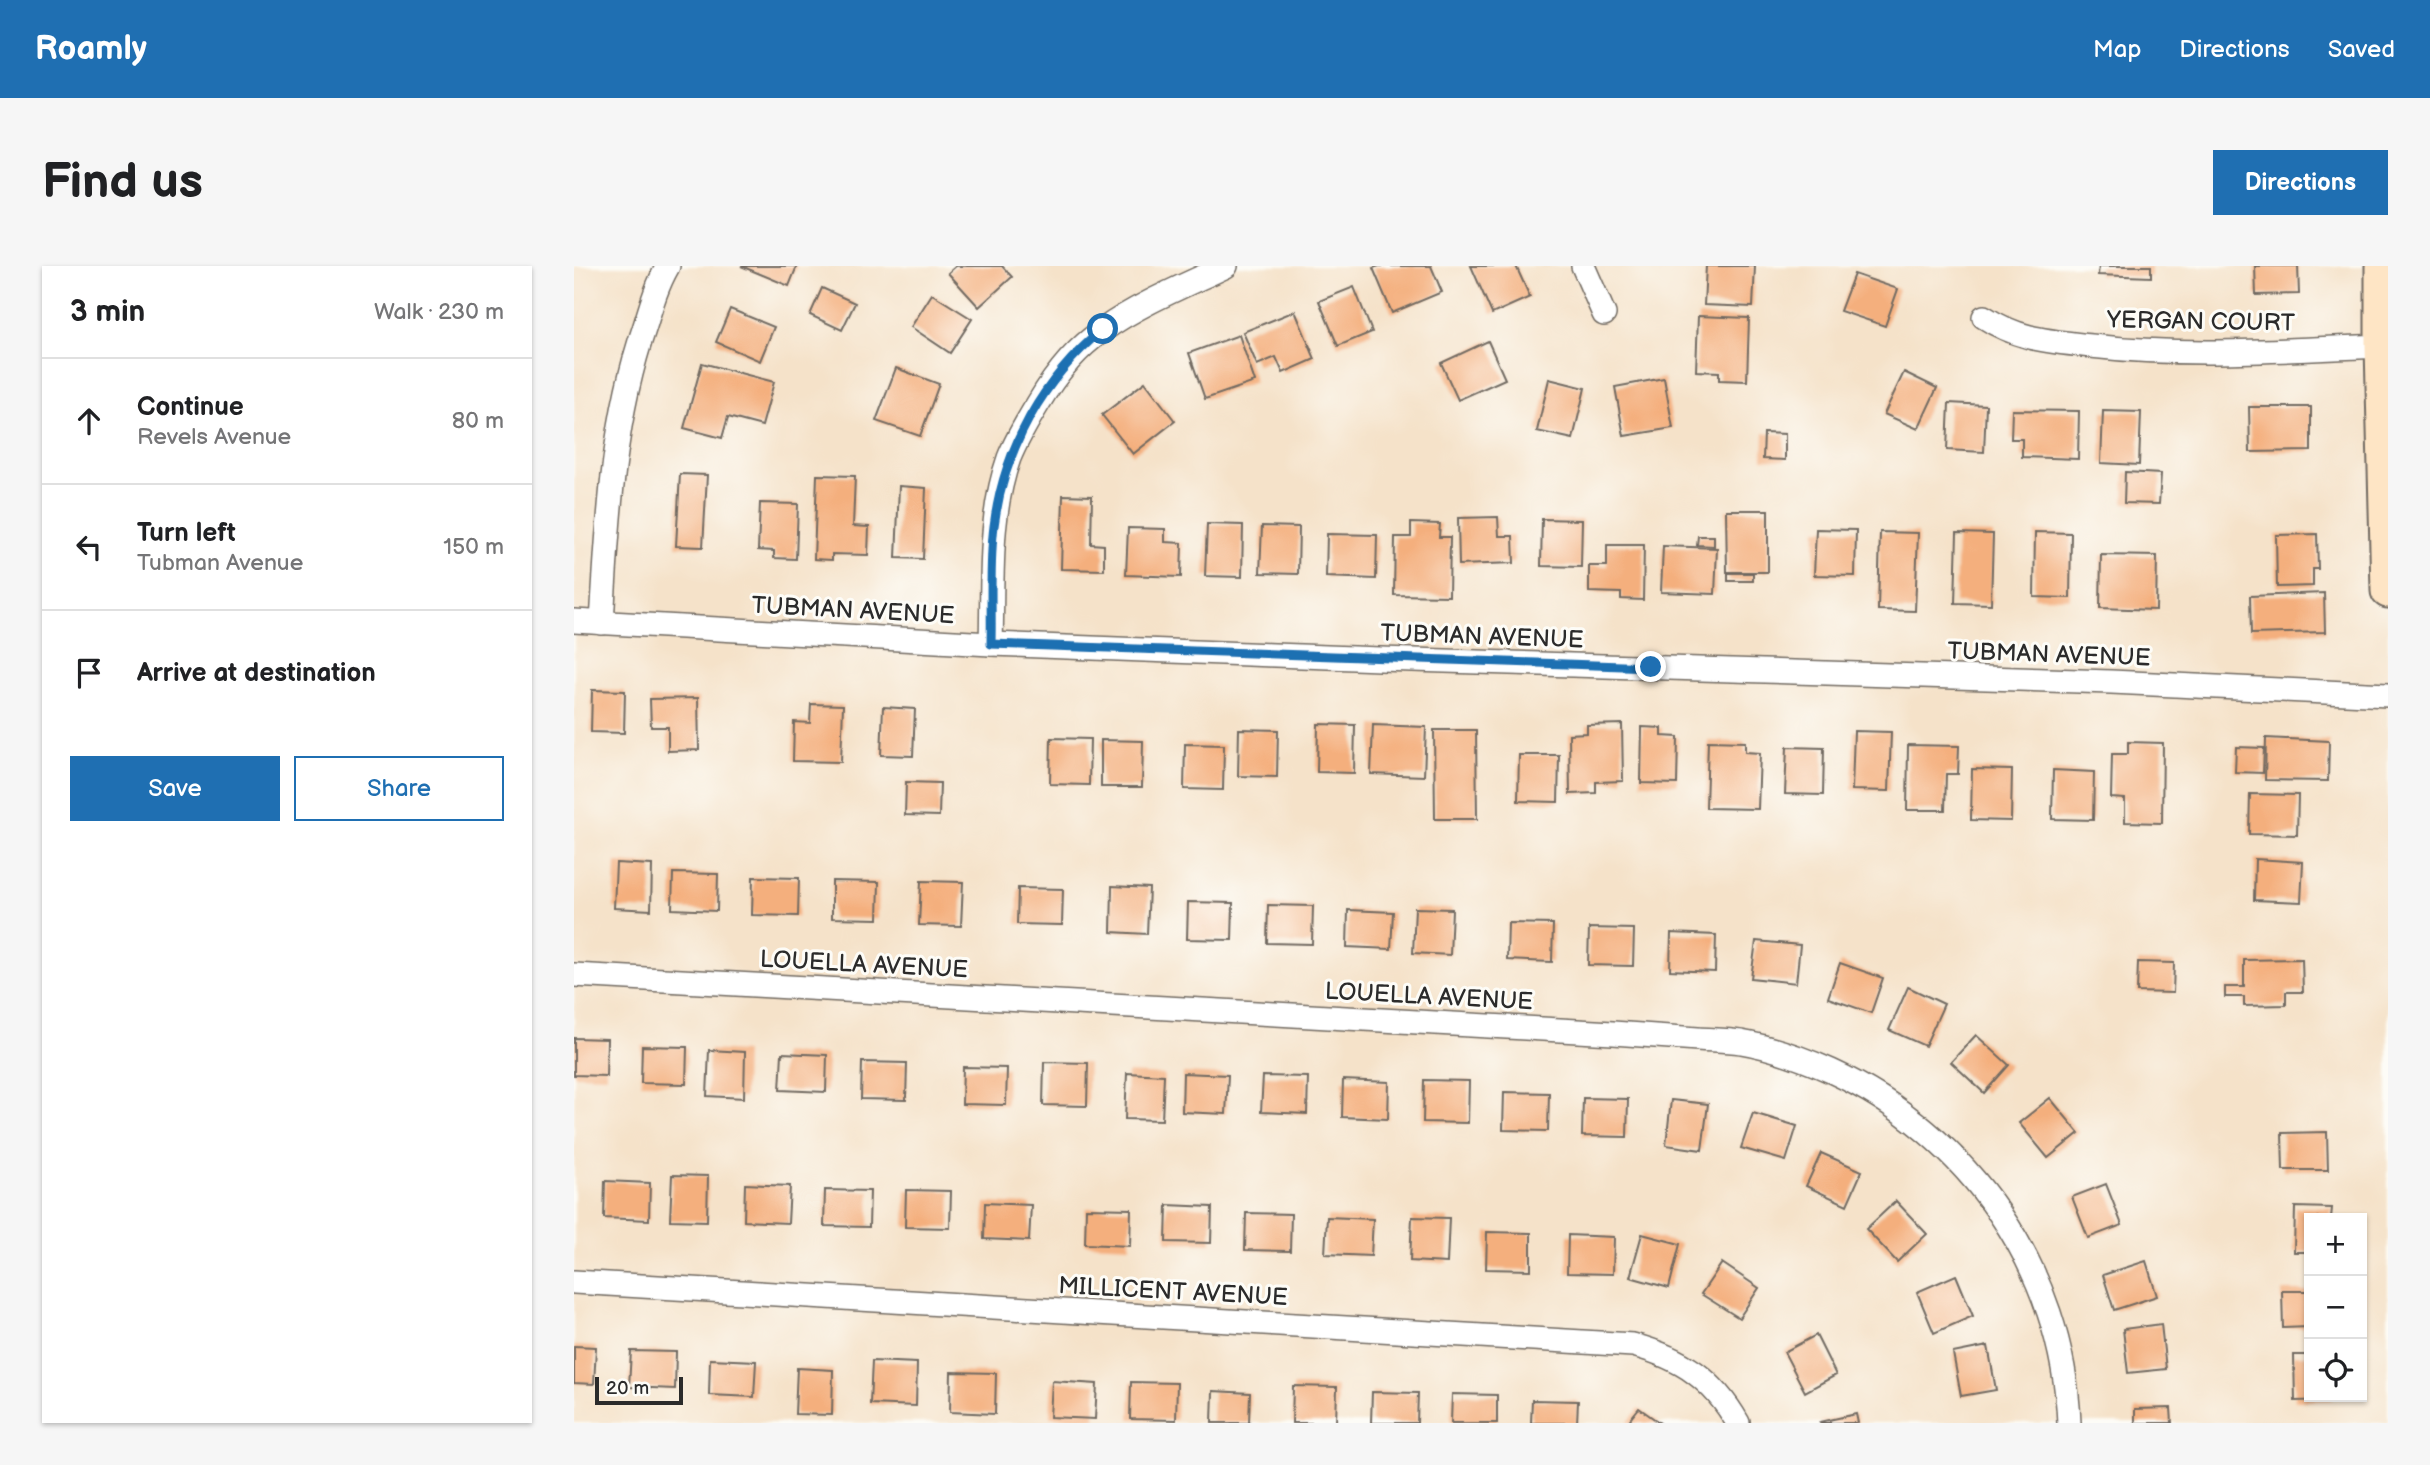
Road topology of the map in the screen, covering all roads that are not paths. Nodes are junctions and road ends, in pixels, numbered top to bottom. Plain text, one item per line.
1 (1226, 266) edge
2 (1583, 266) edge
3 (2382, 266) edge
4 (661, 268) edge
5 (1604, 314) dead end
6 (1984, 317) dead end
7 (2382, 346) junction
8 (2388, 591) edge
9 (574, 621) edge
10 (602, 623) junction
11 (991, 644) junction
12 (2388, 695) edge
13 (574, 975) edge
14 (574, 1282) edge
15 (1738, 1423) edge
16 (2069, 1423) edge

1 - 11 street
2 - 5 street
3 - 7 street
4 - 10 street
6 - 7 street, YERGAN COURT
7 - 8 street
9 - 10 street, TUBMAN AVENUE
10 - 11 street, TUBMAN AVENUE
11 - 12 street, TUBMAN AVENUE
13 - 16 street, LOUELLA AVENUE
14 - 15 street, MILLICENT AVENUE

